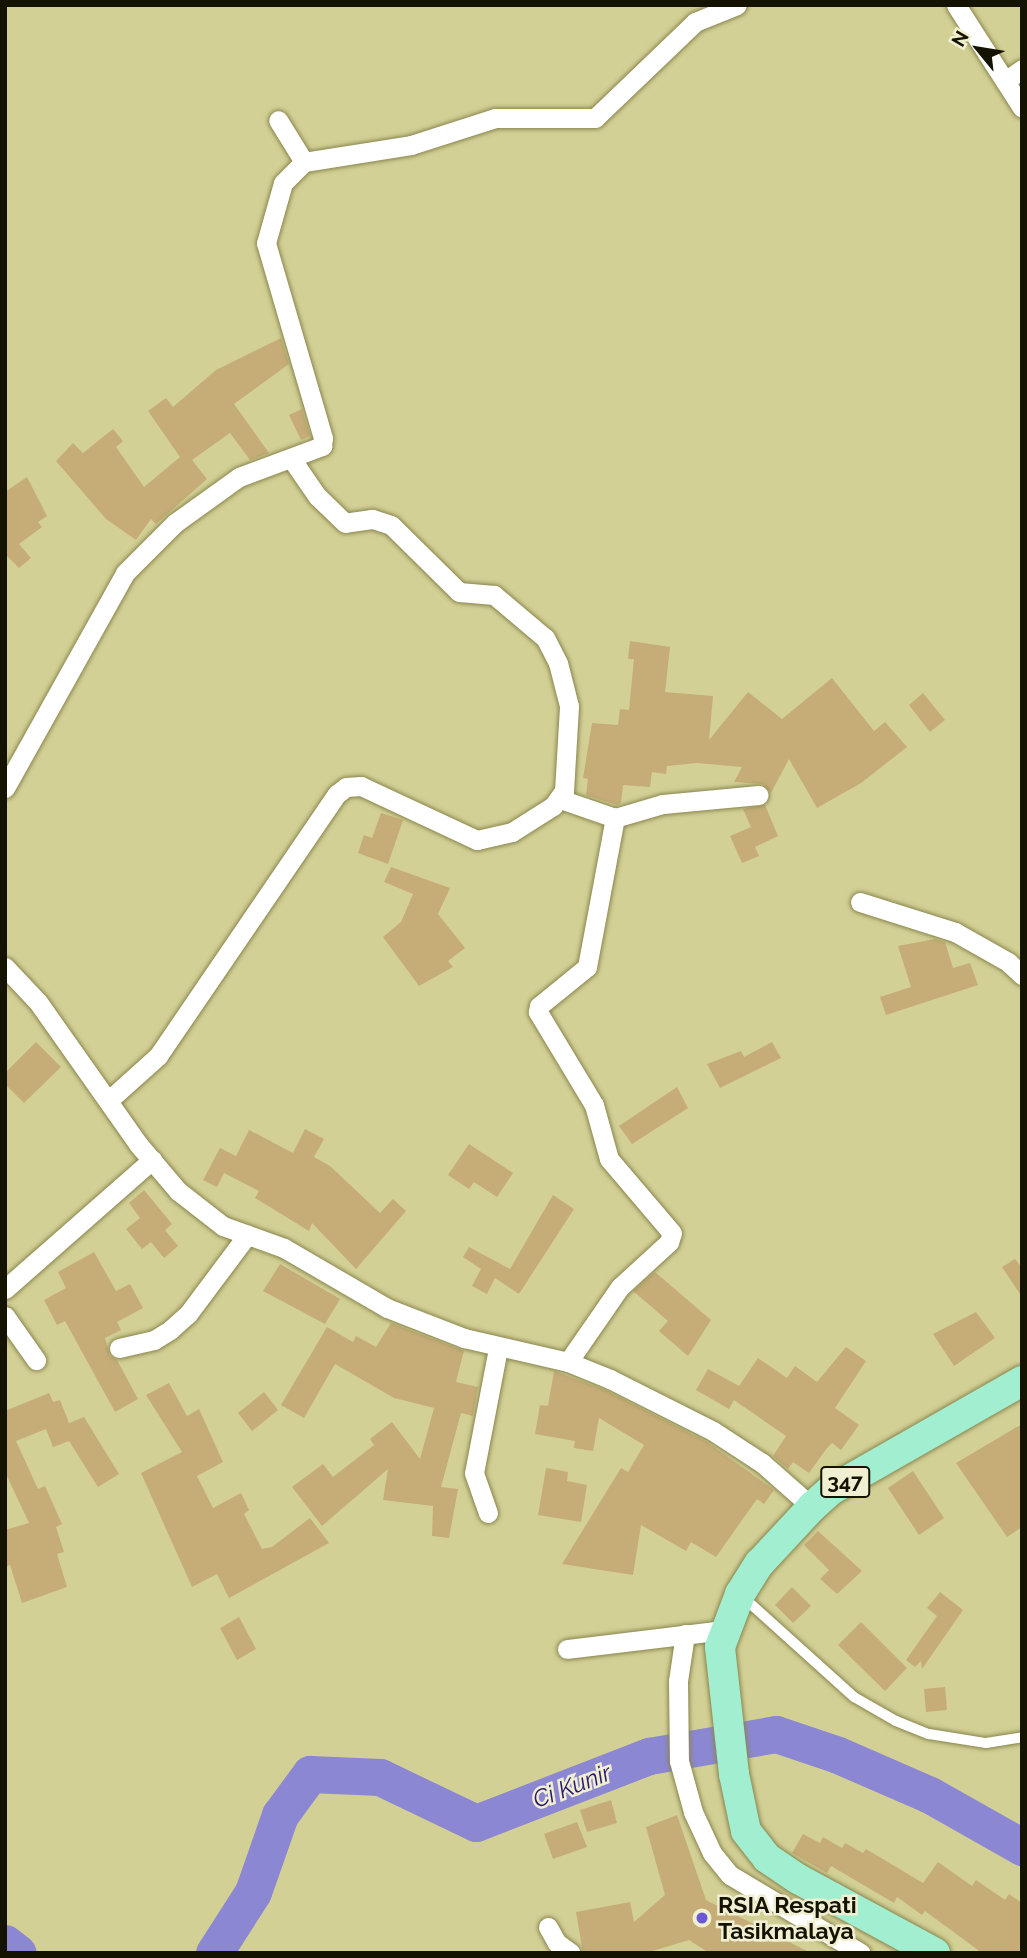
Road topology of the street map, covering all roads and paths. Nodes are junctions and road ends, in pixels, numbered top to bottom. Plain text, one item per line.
1 (737, 5) edge
2 (957, 5) edge
3 (1022, 69) edge
4 (1004, 81) junction
5 (1022, 108) edge
6 (278, 120) dead end
7 (304, 162) junction
8 (291, 458) junction
9 (5, 788) edge
10 (758, 795) dead end
11 (560, 800) junction
12 (615, 818) junction
13 (860, 902) dead end
14 (5, 967) edge
15 (1022, 975) edge
16 (109, 1100) junction
17 (152, 1160) junction
18 (247, 1235) junction
19 (5, 1289) edge
20 (5, 1316) edge
21 (119, 1348) dead end
22 (498, 1348) junction
23 (36, 1360) dead end
24 (568, 1362) junction
25 (1022, 1381) edge
26 (812, 1507) junction
27 (488, 1513) dead end
28 (740, 1594) junction
29 (685, 1634) junction
30 (722, 1640) junction
31 (567, 1649) dead end
32 (1022, 1737) edge
33 (882, 1924) junction
34 (548, 1927) dead end
35 (571, 1953) edge
36 (863, 1953) edge
37 (935, 1953) edge

1 - 7 street
2 - 4 street
3 - 4 street
4 - 5 street
6 - 7 street
7 - 8 street
8 - 9 street
8 - 11 street
10 - 12 street
11 - 12 street
11 - 16 street
12 - 24 street
13 - 15 street
14 - 16 street
16 - 17 street
17 - 18 street
17 - 19 street
18 - 21 street
18 - 22 street
20 - 23 street
22 - 24 street
22 - 27 street
24 - 26 street
25 - 26 main road, 347
26 - 28 main road, 347
28 - 30 main road, 347
28 - 32 lane
29 - 30 street
29 - 31 street
29 - 36 street
30 - 33 main road, 347
33 - 36 street
33 - 37 main road, 347
34 - 35 street

